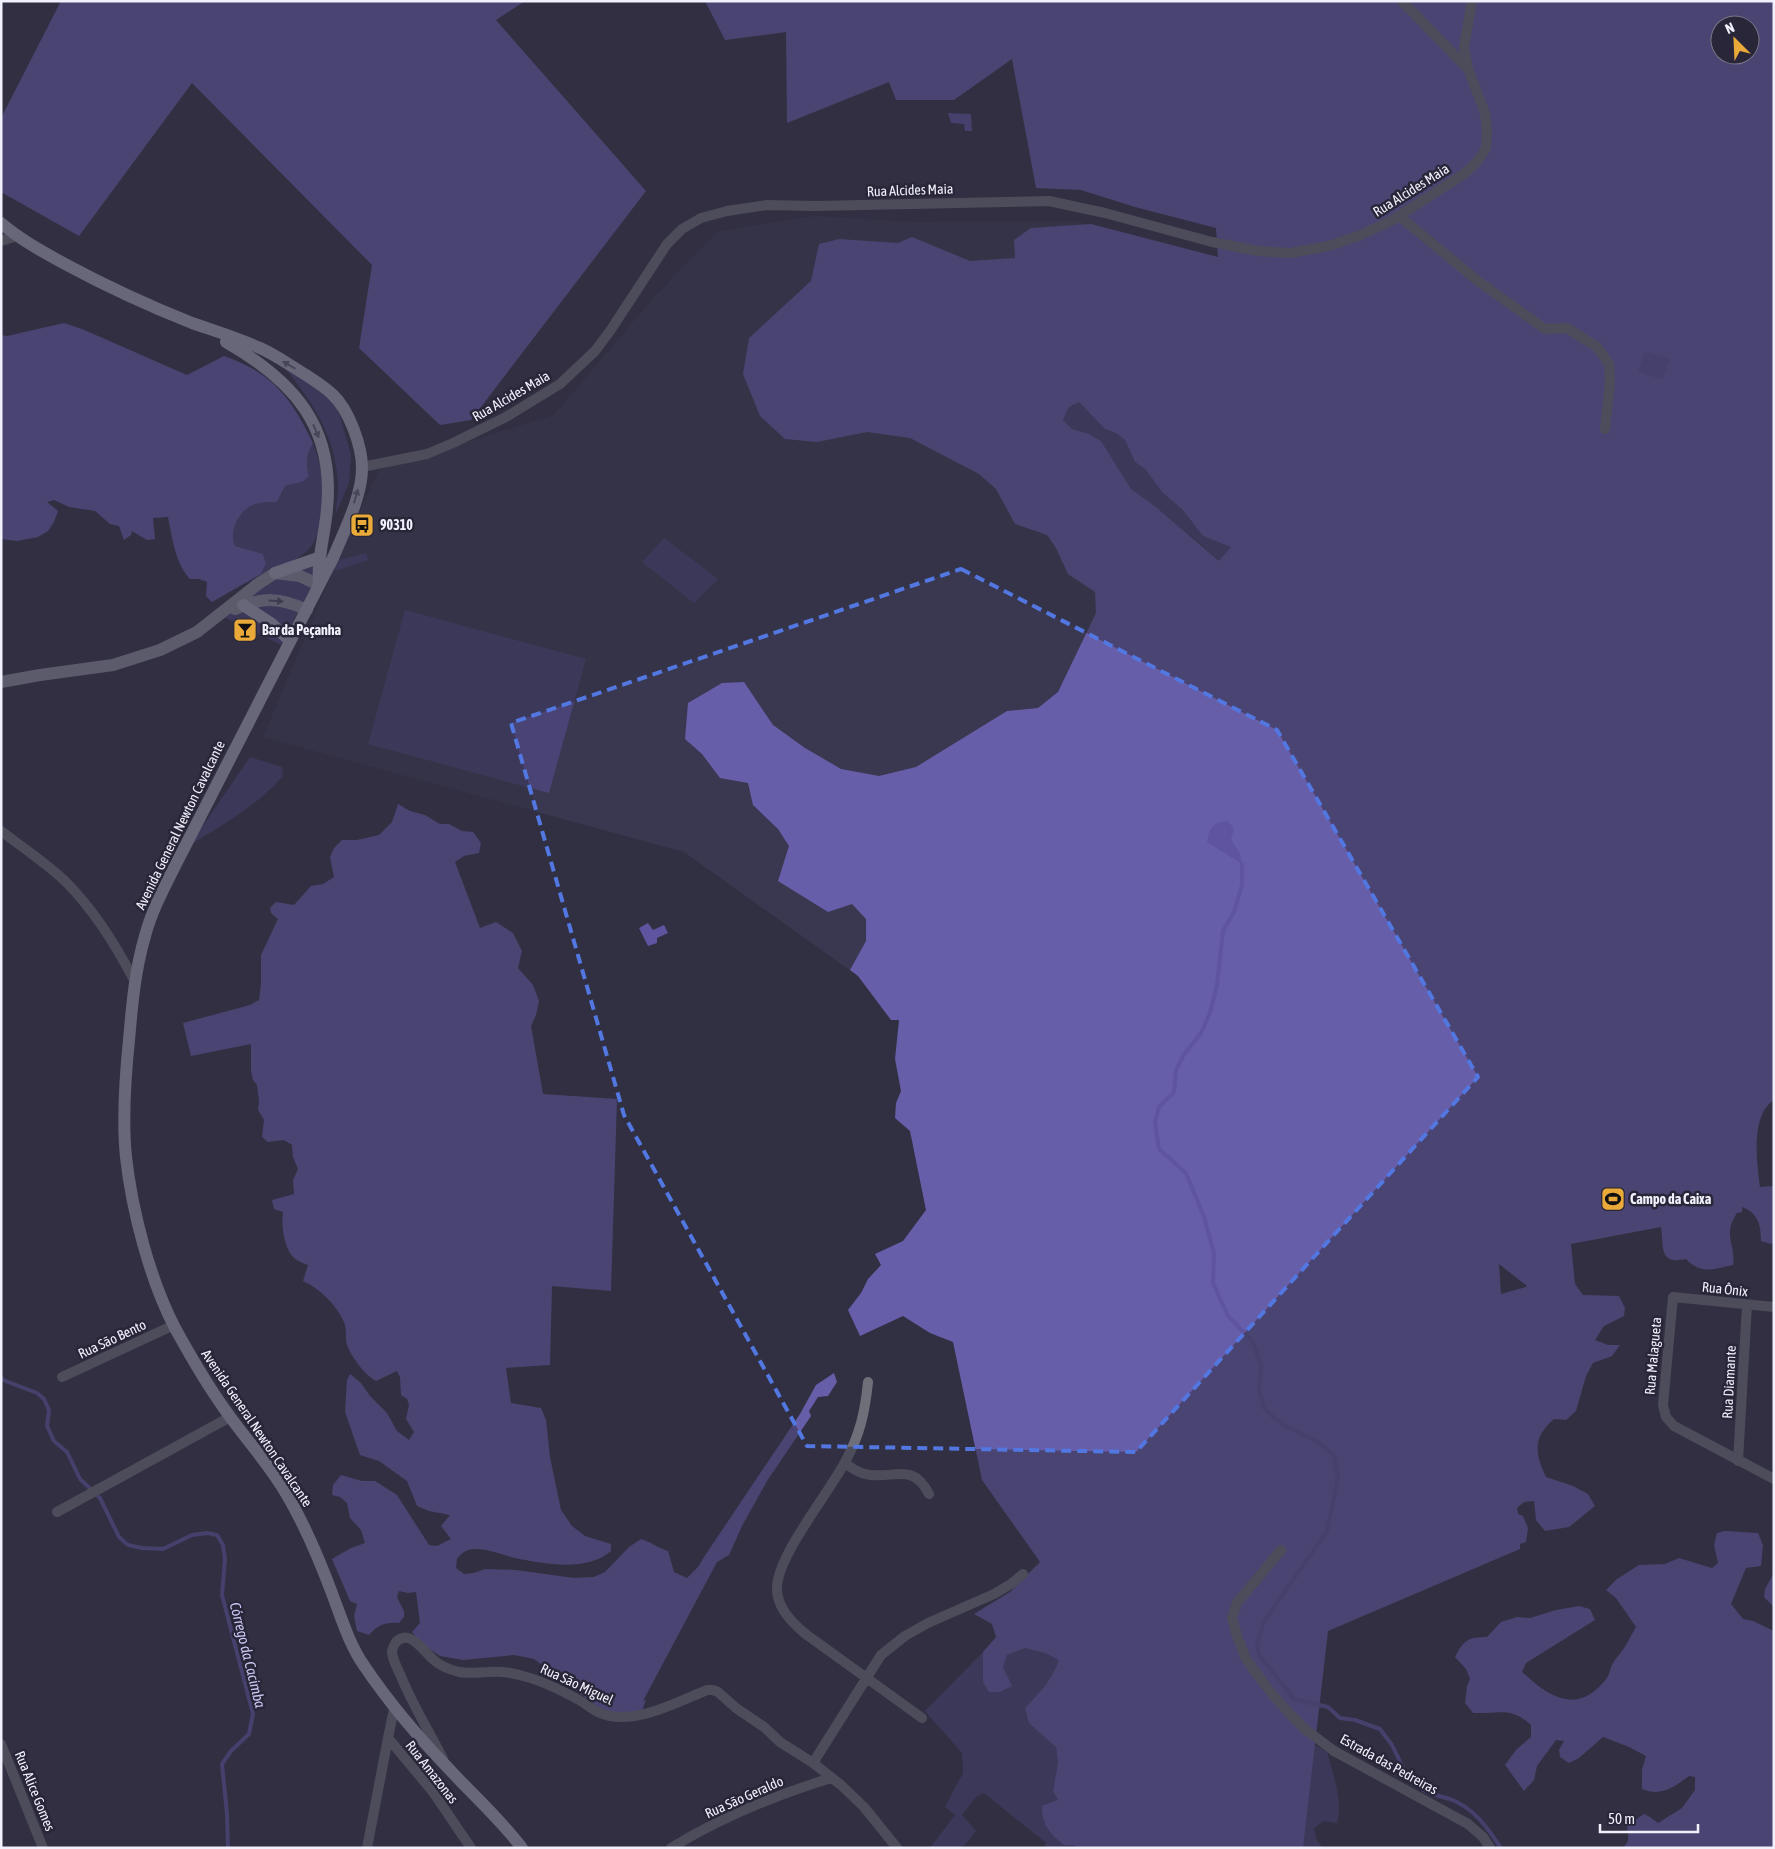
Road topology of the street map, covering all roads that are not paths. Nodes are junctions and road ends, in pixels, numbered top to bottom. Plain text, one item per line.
1 (1402, 1) edge
2 (1472, 1) edge
3 (1468, 69) junction
4 (1399, 216) junction
5 (1, 223) edge
6 (17, 236) junction
7 (1, 241) edge
8 (189, 322) junction
9 (1605, 429) dead end
10 (362, 467) junction
11 (318, 558) junction
12 (275, 573) junction
13 (319, 586) junction
14 (244, 605) junction
15 (307, 610) junction
16 (220, 615) junction
17 (290, 641) junction
18 (1, 682) edge
19 (1, 831) edge
20 (135, 982) junction
21 (1673, 1297) joint
22 (1747, 1305) junction
23 (1774, 1307) edge
24 (174, 1325) junction
25 (62, 1378) dead end
26 (868, 1382) dead end
27 (230, 1417) junction
28 (1738, 1461) junction
29 (845, 1462) junction
30 (1774, 1479) edge
31 (929, 1494) dead end
32 (57, 1512) dead end
33 (1280, 1550) dead end
34 (1023, 1574) dead end
35 (866, 1678) junction
36 (394, 1709) junction
37 (922, 1718) dead end
38 (388, 1738) junction
39 (1, 1744) edge
40 (813, 1763) junction
41 (449, 1770) junction
42 (831, 1778) junction
43 (466, 1845) edge
44 (43, 1848) edge
45 (367, 1848) edge
46 (522, 1848) edge
47 (670, 1848) edge
48 (898, 1848) edge
49 (1490, 1848) edge

1 - 3 street
2 - 3 street
3 - 4 street, Rua Alcides Maia
4 - 9 street
4 - 10 street, Rua Alcides Maia
5 - 6 main road, Avenida General Newton Cavalcante
6 - 7 street
6 - 8 main road, Avenida General Newton Cavalcante
10 -> 8 main road, Avenida General Newton Cavalcante
8 -> 11 main road, Avenida General Newton Cavalcante
13 -> 10 main road, Avenida General Newton Cavalcante
11 - 12 main road
11 - 13 main road, Avenida General Newton Cavalcante
12 - 13 street
12 - 16 street
13 - 15 main road, Avenida General Newton Cavalcante
14 -> 15 street
14 - 16 street
14 - 17 main road
15 - 17 main road, Avenida General Newton Cavalcante
16 - 18 street
17 - 20 main road, Avenida General Newton Cavalcante
19 - 20 street
20 - 24 main road, Avenida General Newton Cavalcante
21 - 22 street, Rua Ônix
21 - 28 street, Rua Malagueta
22 - 23 street, Rua Ônix
22 - 28 street, Rua Diamante
24 - 25 street, Rua São Bento
24 - 27 main road, Avenida General Newton Cavalcante
26 - 29 street
27 - 32 street
27 - 36 main road, Avenida General Newton Cavalcante
28 - 30 street
29 - 31 street
29 - 35 street
33 - 49 street, Estrada das Pedreiras
34 - 35 street
35 - 37 street
35 - 40 street
36 - 38 street, Rua Amazonas
36 - 41 main road, Avenida General Newton Cavalcante
38 - 43 street, Rua Amazonas
38 - 45 street
39 - 44 street, Rua Alice Gomes
40 - 41 street, Rua São Miguel
40 - 42 street, Rua São Miguel
41 - 46 main road, Avenida General Newton Cavalcante
42 - 47 street, Rua São Geraldo
42 - 48 street, Rua São Miguel

